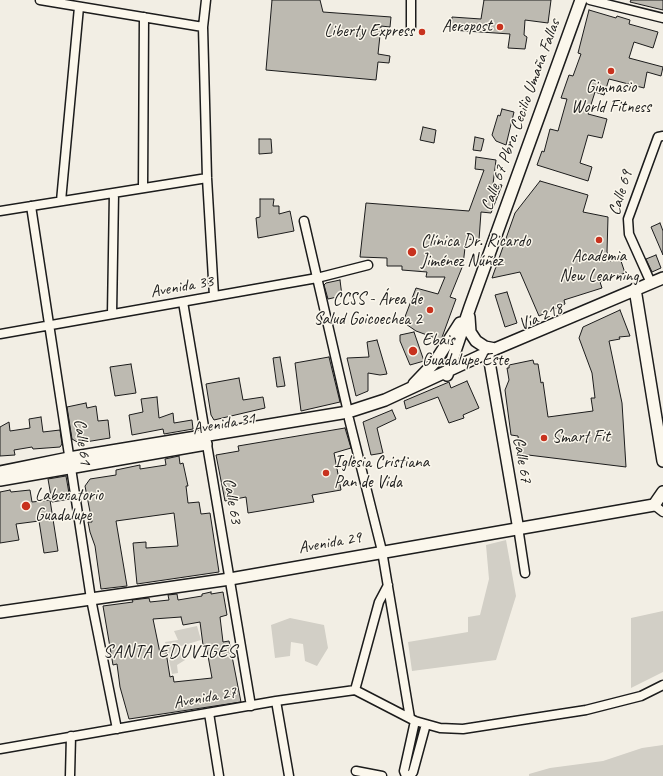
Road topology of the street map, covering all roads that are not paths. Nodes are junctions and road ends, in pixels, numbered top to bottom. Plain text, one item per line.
1 (40, 0) edge
2 (206, 0) edge
3 (411, 0) edge
4 (580, 0) edge
5 (590, 0) edge
6 (80, 7) junction
7 (144, 17) junction
8 (663, 18) edge
9 (203, 27) junction
10 (411, 27) dead end
11 (662, 136) edge
12 (207, 178) junction
13 (143, 188) junction
14 (114, 193) junction
15 (61, 201) junction
16 (31, 206) junction
17 (0, 211) edge
18 (304, 221) dead end
19 (368, 265) dead end
20 (317, 278) junction
21 (663, 278) edge
22 (652, 283) junction
23 (635, 290) junction
24 (214, 296) junction
25 (183, 302) junction
26 (470, 307) junction
27 (112, 314) junction
28 (50, 326) junction
29 (0, 334) edge
30 (490, 354) junction
31 (447, 373) junction
32 (408, 389) junction
33 (349, 416) junction
34 (206, 440) junction
35 (663, 460) edge
36 (69, 463) junction
37 (0, 472) edge
38 (0, 480) edge
39 (663, 492) edge
40 (654, 505) junction
41 (663, 512) edge
42 (518, 527) junction
43 (382, 551) junction
44 (525, 573) dead end
45 (230, 579) junction
46 (388, 585) junction
47 (91, 599) junction
48 (0, 612) edge
49 (663, 685) edge
50 (356, 690) junction
51 (276, 701) junction
52 (251, 706) junction
53 (209, 713) junction
54 (412, 720) junction
55 (426, 724) junction
56 (117, 729) junction
57 (71, 736) junction
58 (0, 749) edge
59 (356, 771) dead end
60 (70, 776) edge
61 (218, 776) edge
62 (289, 776) edge
63 (382, 776) edge
64 (406, 776) edge
65 (410, 776) edge

1 - 6 street
2 - 9 street
3 - 10 street
4 - 26 main road, Calle 67 Pbro. Cecilio Umaña Fallas
5 - 8 street
6 - 7 street
6 - 15 street
7 - 9 street
7 - 13 street
9 - 12 street
11 - 22 street, Calle 69
12 - 13 street
12 - 24 street
13 - 14 street
14 - 15 street
14 - 27 street
15 - 16 street
16 - 17 street
16 - 28 street, Calle 61
18 - 20 street
19 - 20 street, Avenida 33
20 - 24 street, Avenida 33
20 - 33 street
21 - 22 main road, Vía 218
22 - 23 main road, Vía 218
23 - 30 main road, Vía 218
23 - 35 main road
24 - 25 street, Avenida 33
25 - 27 street, Avenida 33
25 - 34 street, Calle 63
26 - 30 main road
26 - 31 main road, Calle 67 Pbro. Cecilio Umaña Fallas
26 - 32 main road
27 - 28 street, Avenida 33
28 - 29 street, Avenida 33
28 - 36 street, Calle 61
30 - 31 main road, Vía 218
30 - 42 street, Calle 67
31 - 32 main road, Avenida 31
31 - 33 main road, Avenida 31
32 - 33 main road, Avenida 31
33 - 34 main road, Avenida 31
33 - 43 street
34 - 36 main road, Avenida 31
34 - 45 street, Calle 63
36 - 37 main road, Avenida 31
36 - 38 main road, Avenida 31
36 - 47 street, Calle 61
39 - 40 main road
40 - 41 street
40 - 42 main road, Avenida 29
42 - 43 main road, Avenida 29
42 - 44 street, Calle 67
43 - 45 main road, Avenida 29
43 - 46 street
45 - 47 main road, Avenida 29
45 - 52 street, Calle 63
46 - 50 street
46 - 54 street
47 - 48 main road, Avenida 29
47 - 56 street, Calle 61
49 - 55 street
50 - 51 street, Avenida 27
50 - 54 street
51 - 52 street, Avenida 27
51 - 62 street
52 - 53 street, Avenida 27
53 - 56 street, Avenida 27
53 - 61 street
54 - 55 street
54 - 64 street
55 - 65 street
56 - 57 street, Avenida 27
57 - 58 street, Avenida 27
57 - 60 street
59 - 63 street

